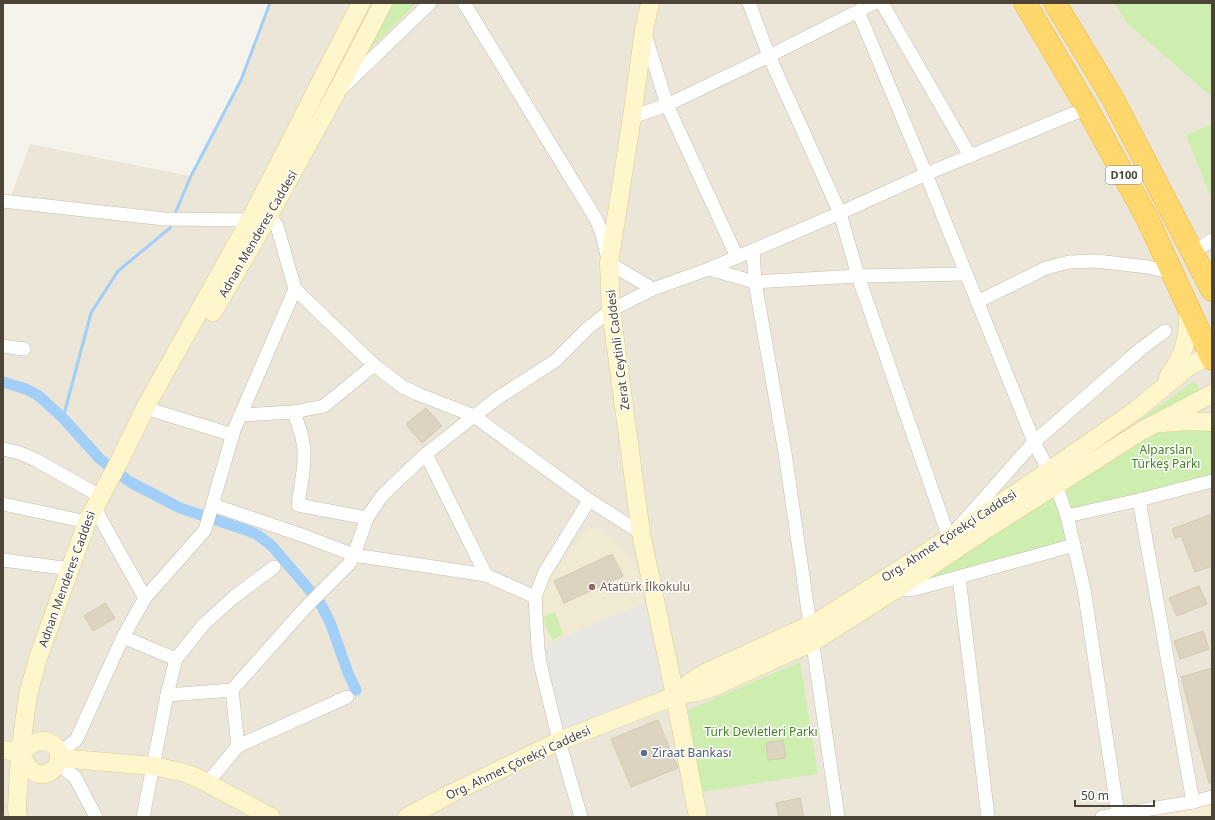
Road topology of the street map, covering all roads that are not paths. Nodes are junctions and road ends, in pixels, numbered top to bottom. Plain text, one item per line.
1 (362, 3) edge
2 (383, 3) edge
3 (430, 3) edge
4 (464, 3) edge
5 (650, 3) edge
6 (749, 3) edge
7 (874, 3) edge
8 (882, 3) edge
9 (1025, 3) edge
10 (1054, 3) edge
11 (858, 11) junction
12 (644, 30) junction
13 (769, 56) junction
14 (335, 95) junction
15 (667, 105) junction
16 (1087, 108) junction
17 (632, 117) junction
18 (970, 156) junction
19 (926, 174) junction
20 (3, 201) edge
21 (840, 213) junction
22 (258, 220) junction
23 (1212, 240) edge
24 (753, 250) junction
25 (1192, 253) junction
26 (737, 257) junction
27 (610, 263) junction
28 (710, 269) junction
29 (1172, 273) junction
30 (966, 274) junction
31 (858, 276) junction
32 (755, 282) junction
33 (295, 289) junction
34 (653, 289) junction
35 (1212, 290) edge
36 (977, 302) junction
37 (1188, 307) junction
38 (611, 310) junction
39 (1166, 331) dead end
40 (3, 346) edge
41 (24, 349) dead end
42 (1211, 356) edge
43 (374, 366) junction
44 (1212, 394) edge
45 (1147, 401) junction
46 (154, 411) junction
47 (294, 412) junction
48 (241, 415) junction
49 (474, 416) junction
50 (1212, 422) edge
51 (1153, 423) junction
52 (233, 435) junction
53 (1034, 442) junction
54 (3, 449) edge
55 (426, 454) junction
56 (121, 458) junction
57 (1053, 478) junction
58 (1212, 481) edge
59 (589, 500) junction
60 (1139, 500) junction
61 (97, 501) junction
62 (3, 504) edge
63 (213, 505) junction
64 (1067, 516) junction
65 (367, 518) junction
66 (641, 532) junction
67 (949, 538) junction
68 (1074, 545) junction
69 (354, 555) junction
70 (3, 560) edge
71 (274, 567) dead end
72 (70, 569) junction
73 (486, 575) junction
74 (959, 577) junction
75 (891, 583) junction
76 (535, 597) junction
77 (145, 598) junction
78 (812, 633) junction
79 (123, 637) junction
80 (38, 658) junction
81 (176, 659) junction
82 (232, 690) junction
83 (167, 695) junction
84 (675, 696) junction
85 (347, 697) dead end
86 (559, 740) junction
87 (238, 746) junction
88 (28, 755) edge
89 (65, 761) junction
90 (154, 766) junction
91 (207, 783) junction
92 (1212, 798) edge
93 (1193, 802) junction
94 (1118, 814) junction
95 (259, 815) edge
96 (18, 817) edge
97 (23, 817) edge
98 (96, 817) edge
99 (143, 817) edge
100 (407, 817) edge
101 (581, 817) edge
102 (698, 817) edge
103 (838, 817) edge
104 (988, 817) edge
105 (1102, 817) edge

1 - 22 main road, Adnan Menderes Caddesi
2 - 14 main road, Adnan Menderes Caddesi
3 - 14 street
4 - 27 street
5 - 12 main road, Zerat Ceytinli Caddesi
6 - 13 street
7 - 11 street
8 - 18 street
9 - 16 highway, D100
10 - 25 highway, D100
11 - 13 street
11 - 19 street
12 - 15 street
12 - 17 main road, Zerat Ceytinli Caddesi
13 - 15 street
13 - 21 street
14 - 22 main road, Adnan Menderes Caddesi
15 - 17 street
15 - 26 street
16 - 18 street
16 - 29 highway, D100
17 - 27 main road, Zerat Ceytinli Caddesi
18 - 19 street
19 - 21 street
19 - 30 street
20 - 22 street
21 - 24 street
21 - 31 street
22 - 33 street
22 - 46 main road, Adnan Menderes Caddesi
22 - 56 main road, Adnan Menderes Caddesi
23 - 25 street
24 - 26 street
24 - 32 street
25 - 35 highway, D100
26 - 28 street
27 - 34 street
27 - 38 main road, Zerat Ceytinli Caddesi
28 - 32 street
28 - 34 street
29 - 36 street
29 - 37 highway, D100
30 - 31 street
30 - 36 street
31 - 32 street
31 - 67 street
32 - 78 street
33 - 43 street
33 - 48 street
34 - 38 street
36 - 53 street
37 - 42 highway, D100
37 - 45 main road
38 - 49 street
38 - 66 main road, Zerat Ceytinli Caddesi
39 - 53 street
40 - 41 street
42 - 45 main road, Org. Ahmet Çörekçi Caddesi
43 - 47 street
43 - 49 street
44 - 51 main road, Org. Ahmet Çörekçi Caddesi
45 - 57 main road, Org. Ahmet Çörekçi Caddesi
46 - 52 street
46 - 56 main road, Adnan Menderes Caddesi
47 - 48 street
47 - 65 street
48 - 52 street
49 - 55 street
49 - 59 street
50 - 51 main road, Org. Ahmet Çörekçi Caddesi
51 - 57 main road, Org. Ahmet Çörekçi Caddesi
52 - 63 street
53 - 57 street
53 - 67 street
54 - 61 street
55 - 65 street
55 - 73 street
56 - 61 main road, Adnan Menderes Caddesi
57 - 64 street
57 - 67 main road, Org. Ahmet Çörekçi Caddesi
57 - 75 main road, Org. Ahmet Çörekçi Caddesi
58 - 60 street
59 - 66 street
59 - 76 street
60 - 64 street
60 - 93 street
61 - 62 street
61 - 72 main road, Adnan Menderes Caddesi
61 - 77 street
63 - 69 street
63 - 77 street
64 - 68 street
65 - 69 street
66 - 84 main road, Zerat Ceytinli Caddesi
67 - 75 main road, Org. Ahmet Çörekçi Caddesi
68 - 74 street
68 - 94 street
69 - 73 street
69 - 82 street
70 - 72 street
71 - 81 street
72 - 80 main road, Adnan Menderes Caddesi
73 - 76 street
74 - 75 street
74 - 104 street
75 - 78 main road, Org. Ahmet Çörekçi Caddesi
76 - 86 street
77 - 79 street
78 - 84 main road, Org. Ahmet Çörekçi Caddesi
78 - 103 street
79 - 81 street
79 - 89 street
80 - 88 main road, Adnan Menderes Caddesi
80 - 88 main road, Adnan Menderes Caddesi
81 - 83 street
82 - 83 street
82 - 87 street
83 - 90 street
84 - 86 main road, Org. Ahmet Çörekçi Caddesi
84 - 102 main road, Zerat Ceytinli Caddesi
85 - 87 street
86 - 100 main road, Org. Ahmet Çörekçi Caddesi
86 - 101 street
87 - 91 street
88 - 89 main road
88 - 89 main road
88 - 96 main road, Adnan Menderes Caddesi
88 - 97 main road, Adnan Menderes Caddesi
89 - 90 main road
89 - 98 street
90 - 91 main road
90 - 99 street
91 - 95 main road
92 - 93 street
93 - 94 street
94 - 105 street

